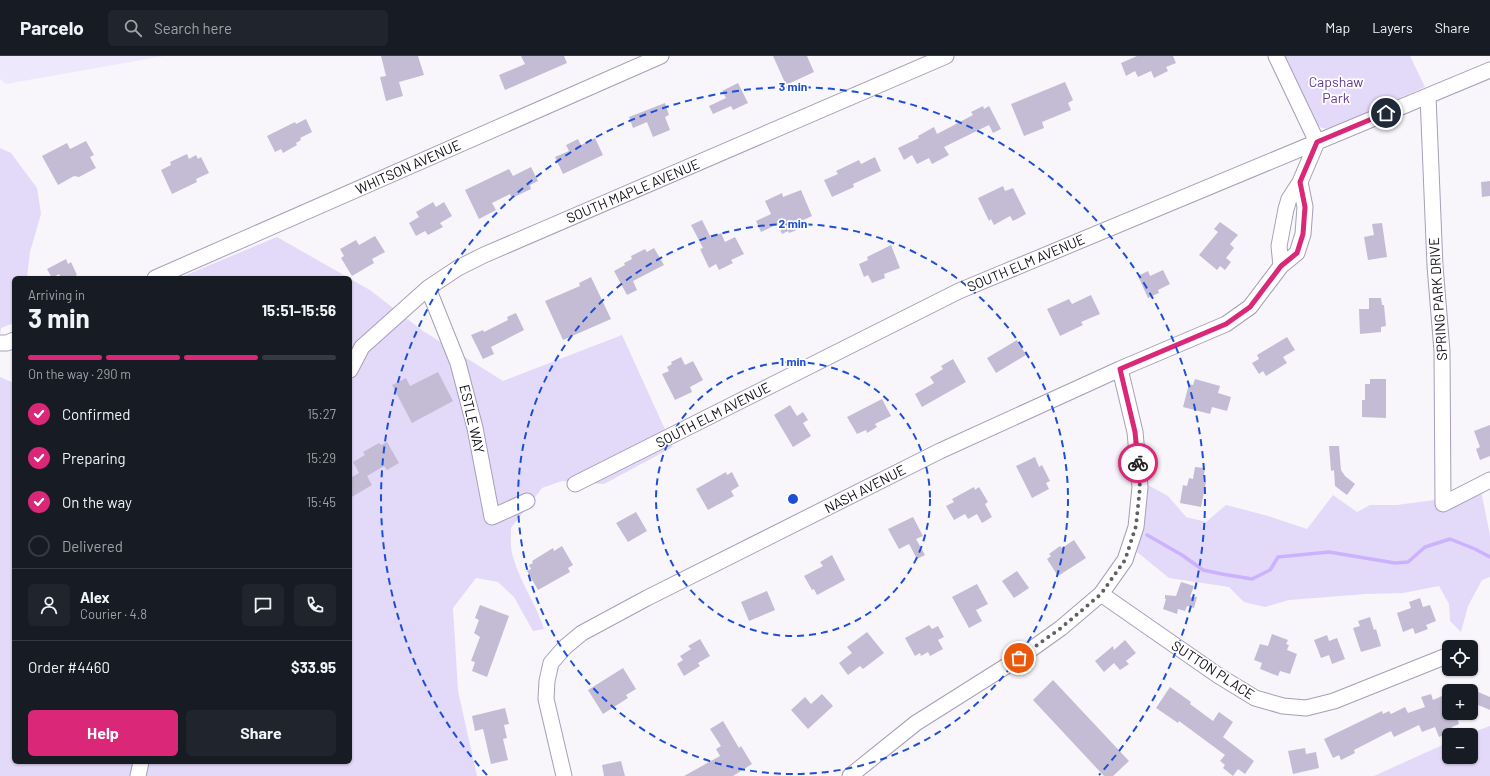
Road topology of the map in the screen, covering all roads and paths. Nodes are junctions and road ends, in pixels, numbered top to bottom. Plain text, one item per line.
1 (661, 56) edge
2 (946, 56) edge
3 (1276, 56) edge
4 (1490, 70) edge
5 (1428, 96) junction
6 (1317, 142) junction
7 (1300, 182) junction
8 (1281, 266) junction
9 (160, 276) edge
10 (428, 288) junction
11 (12, 341) edge
12 (0, 343) edge
13 (352, 366) edge
14 (1120, 369) junction
15 (1490, 480) edge
16 (575, 484) dead end
17 (526, 501) dead end
18 (1101, 594) junction
19 (1442, 658) edge
20 (141, 764) edge
21 (138, 776) edge
22 (564, 776) edge
23 (850, 776) edge

1 - 9 street, WHITSON AVENUE
2 - 10 street, SOUTH MAPLE AVENUE
3 - 6 street
4 - 5 street, SOUTH ELM AVENUE
5 - 6 street, SOUTH ELM AVENUE
5 - 15 street, SPRING PARK DRIVE
6 - 7 street
6 - 16 street, SOUTH ELM AVENUE
7 - 8 street
7 - 8 street, NASH AVENUE
8 - 14 street, NASH AVENUE
10 - 13 street, SOUTH MAPLE AVENUE
10 - 17 street, ESTLE WAY
11 - 12 street
14 - 18 street
14 - 22 street, NASH AVENUE
18 - 19 street, SUTTON PLACE
18 - 23 street
20 - 21 street

